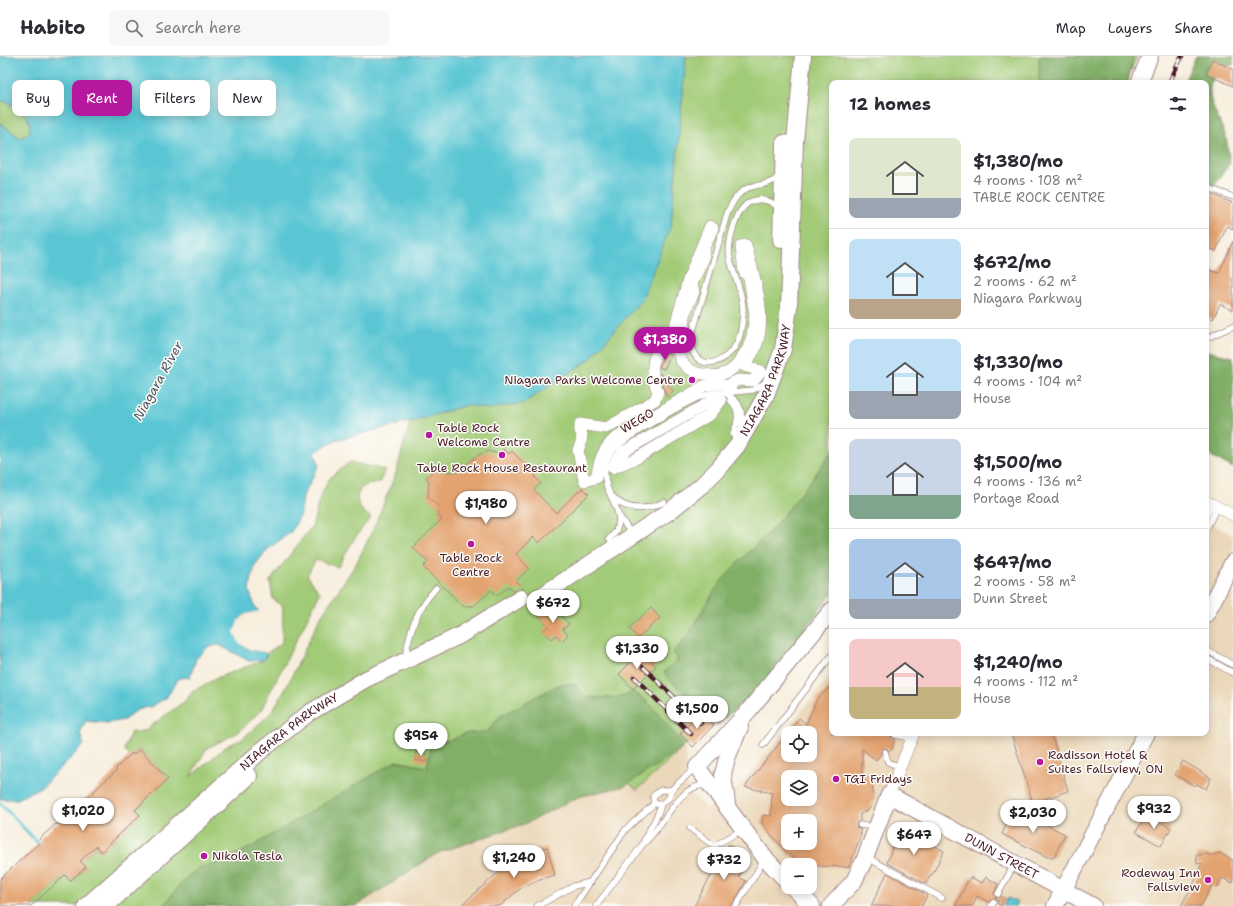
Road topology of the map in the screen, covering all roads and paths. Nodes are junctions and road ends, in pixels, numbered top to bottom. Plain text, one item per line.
1 (792, 56) edge
2 (803, 56) edge
3 (1150, 56) edge
4 (1140, 80) edge
5 (783, 166) junction
6 (1209, 188) edge
7 (1233, 197) edge
8 (782, 225) junction
9 (1233, 326) edge
10 (1209, 337) edge
11 (771, 370) junction
12 (758, 388) junction
13 (734, 393) junction
14 (717, 397) junction
15 (742, 419) junction
16 (580, 424) joint
17 (737, 436) junction
18 (610, 493) junction
19 (664, 502) junction
20 (1212, 504) edge
21 (1209, 516) edge
22 (1233, 516) edge
23 (626, 526) junction
24 (1233, 562) edge
25 (436, 588) dead end
26 (528, 599) junction
27 (1209, 608) edge
28 (829, 614) edge
29 (1209, 652) edge
30 (829, 659) edge
31 (1209, 660) edge
32 (404, 662) junction
33 (1233, 665) edge
34 (1233, 673) edge
35 (744, 716) junction
36 (913, 736) edge
37 (1144, 736) edge
38 (763, 745) dead end
39 (885, 752) dead end
40 (696, 767) junction
41 (900, 767) junction
42 (714, 788) junction
43 (671, 790) junction
44 (889, 795) junction
45 (654, 804) junction
46 (661, 804) junction
47 (728, 806) junction
48 (860, 825) dead end
49 (690, 828) dead end
50 (877, 828) junction
51 (744, 829) junction
52 (643, 844) junction
53 (866, 857) junction
54 (765, 858) junction
55 (1015, 864) junction
56 (781, 875) edge
57 (592, 882) junction
58 (1064, 890) junction
59 (800, 894) edge
60 (998, 894) dead end
61 (942, 898) dead end
62 (86, 906) edge
63 (106, 906) edge
64 (537, 906) edge
65 (574, 906) edge
66 (596, 906) edge
67 (736, 906) edge
68 (812, 906) edge
69 (831, 906) edge
70 (1055, 906) edge
71 (1093, 906) edge

1 - 5 main road, NIAGARA PARKWAY
2 - 11 main road, NIAGARA PARKWAY
3 - 4 main road
5 - 8 main road, NIAGARA PARKWAY
5 - 8 lane
6 - 7 lane
8 - 11 main road, NIAGARA PARKWAY
9 - 10 lane
11 - 12 main road, NIAGARA PARKWAY
11 - 13 lane
11 - 17 main road, NIAGARA PARKWAY
12 - 13 lane
12 - 15 main road, NIAGARA PARKWAY
13 - 14 lane
14 - 14 street
14 - 15 lane
14 - 17 lane
14 - 18 lane, WEGO
15 - 17 main road, NIAGARA PARKWAY
16 - 16 street
17 - 19 main road, NIAGARA PARKWAY
17 - 23 main road, NIAGARA PARKWAY
18 - 19 lane
18 - 23 lane, WEGO
19 - 23 main road, NIAGARA PARKWAY
20 - 21 lane
20 - 22 street
23 - 26 main road, NIAGARA PARKWAY
23 - 26 main road, NIAGARA PARKWAY
24 - 27 main road
25 - 32 lane
26 - 32 main road, NIAGARA PARKWAY
26 - 63 main road, NIAGARA PARKWAY
28 - 35 main road
29 - 33 lane
30 - 38 lane
31 - 34 lane
32 - 62 main road, NIAGARA PARKWAY
35 - 40 main road
35 - 47 main road
36 - 41 street
37 - 58 main road
39 - 41 lane
40 - 42 main road
40 - 43 lane
41 - 44 street
42 - 47 main road
42 - 52 lane
43 - 45 lane
43 - 46 lane
44 - 50 main road
44 - 55 main road, DUNN STREET
45 - 46 lane
45 - 57 lane
46 - 52 lane
47 - 51 main road
48 - 50 lane
49 - 51 lane
50 - 53 main road
51 - 54 main road
52 - 66 lane
53 - 61 lane
53 - 69 main road
54 - 56 main road
54 - 67 lane
55 - 58 main road, DUNN STREET
55 - 60 lane
57 - 64 lane
57 - 65 lane
58 - 70 main road
58 - 71 main road, DUNN STREET
59 - 68 main road

